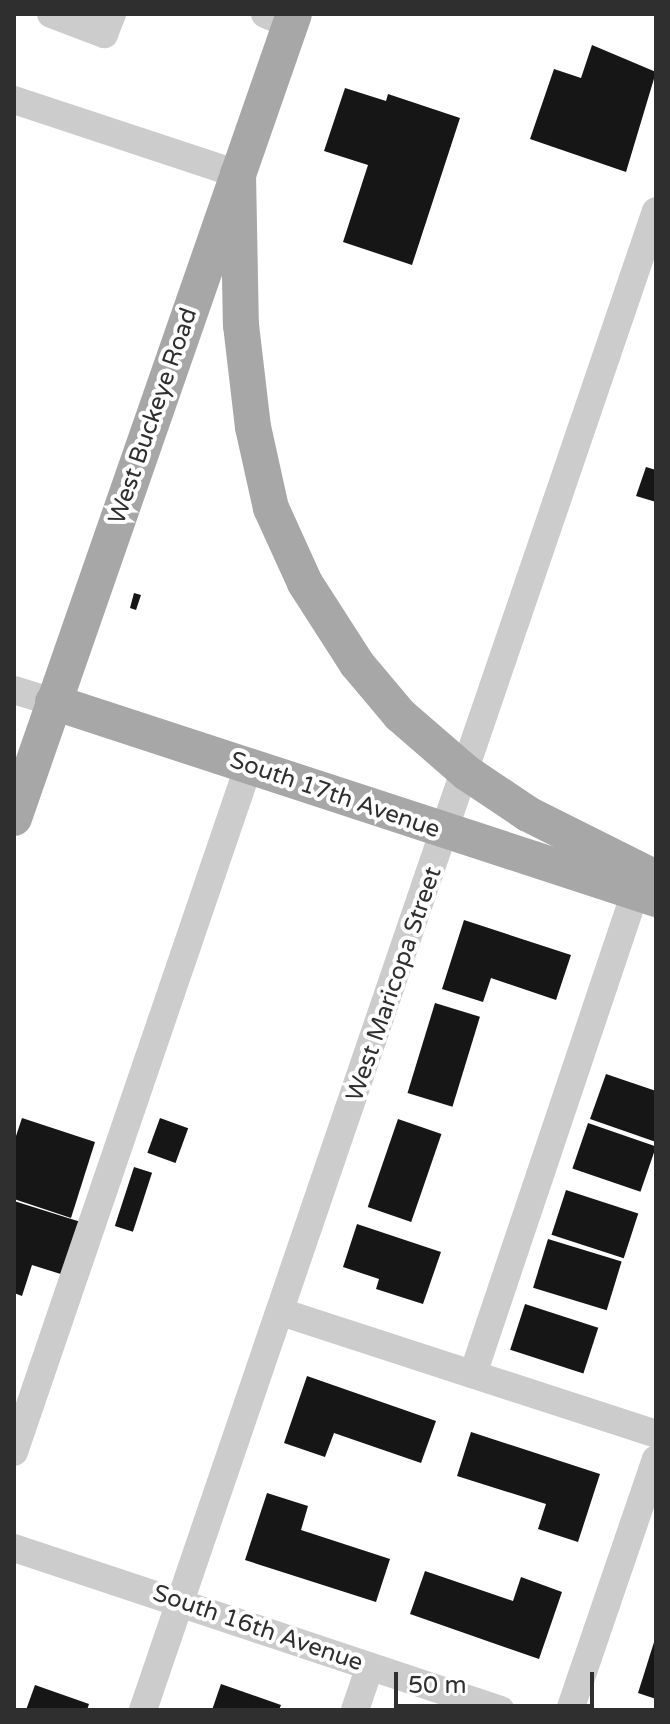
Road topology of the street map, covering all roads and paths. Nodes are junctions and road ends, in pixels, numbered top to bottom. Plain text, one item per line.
1 (51, 14) edge
2 (112, 14) edge
3 (283, 17) edge
4 (14, 100) edge
5 (238, 174) junction
6 (656, 211) edge
7 (14, 690) edge
8 (53, 702) junction
9 (249, 765) junction
10 (467, 773) junction
11 (14, 818) edge
12 (446, 833) junction
13 (649, 890) edge
14 (281, 1312) junction
15 (473, 1374) junction
16 (656, 1434) edge
17 (14, 1452) edge
18 (656, 1459) edge
19 (14, 1548) edge
20 (181, 1601) junction
21 (370, 1666) junction
22 (143, 1710) edge
23 (355, 1710) edge
24 (501, 1710) edge
25 (570, 1710) edge

1 - 2 street
3 - 5 main road, West Buckeye Road
4 - 5 street
5 - 8 main road, West Buckeye Road
5 - 10 main road
6 - 10 street, West Maricopa Street
7 - 8 street, South 17th Avenue
8 - 9 main road, South 17th Avenue
8 - 11 main road, West Buckeye Road
9 - 12 main road, South 17th Avenue
9 - 17 street
10 - 12 street, West Maricopa Street
10 - 13 main road
12 - 13 main road, South 17th Avenue
12 - 14 street, West Maricopa Street
13 - 15 street
14 - 15 street
14 - 20 street, West Maricopa Street
15 - 16 street
18 - 25 street
19 - 20 street, South 16th Avenue
20 - 21 street, South 16th Avenue
20 - 22 street, West Maricopa Street
21 - 23 street
21 - 24 street, South 16th Avenue

